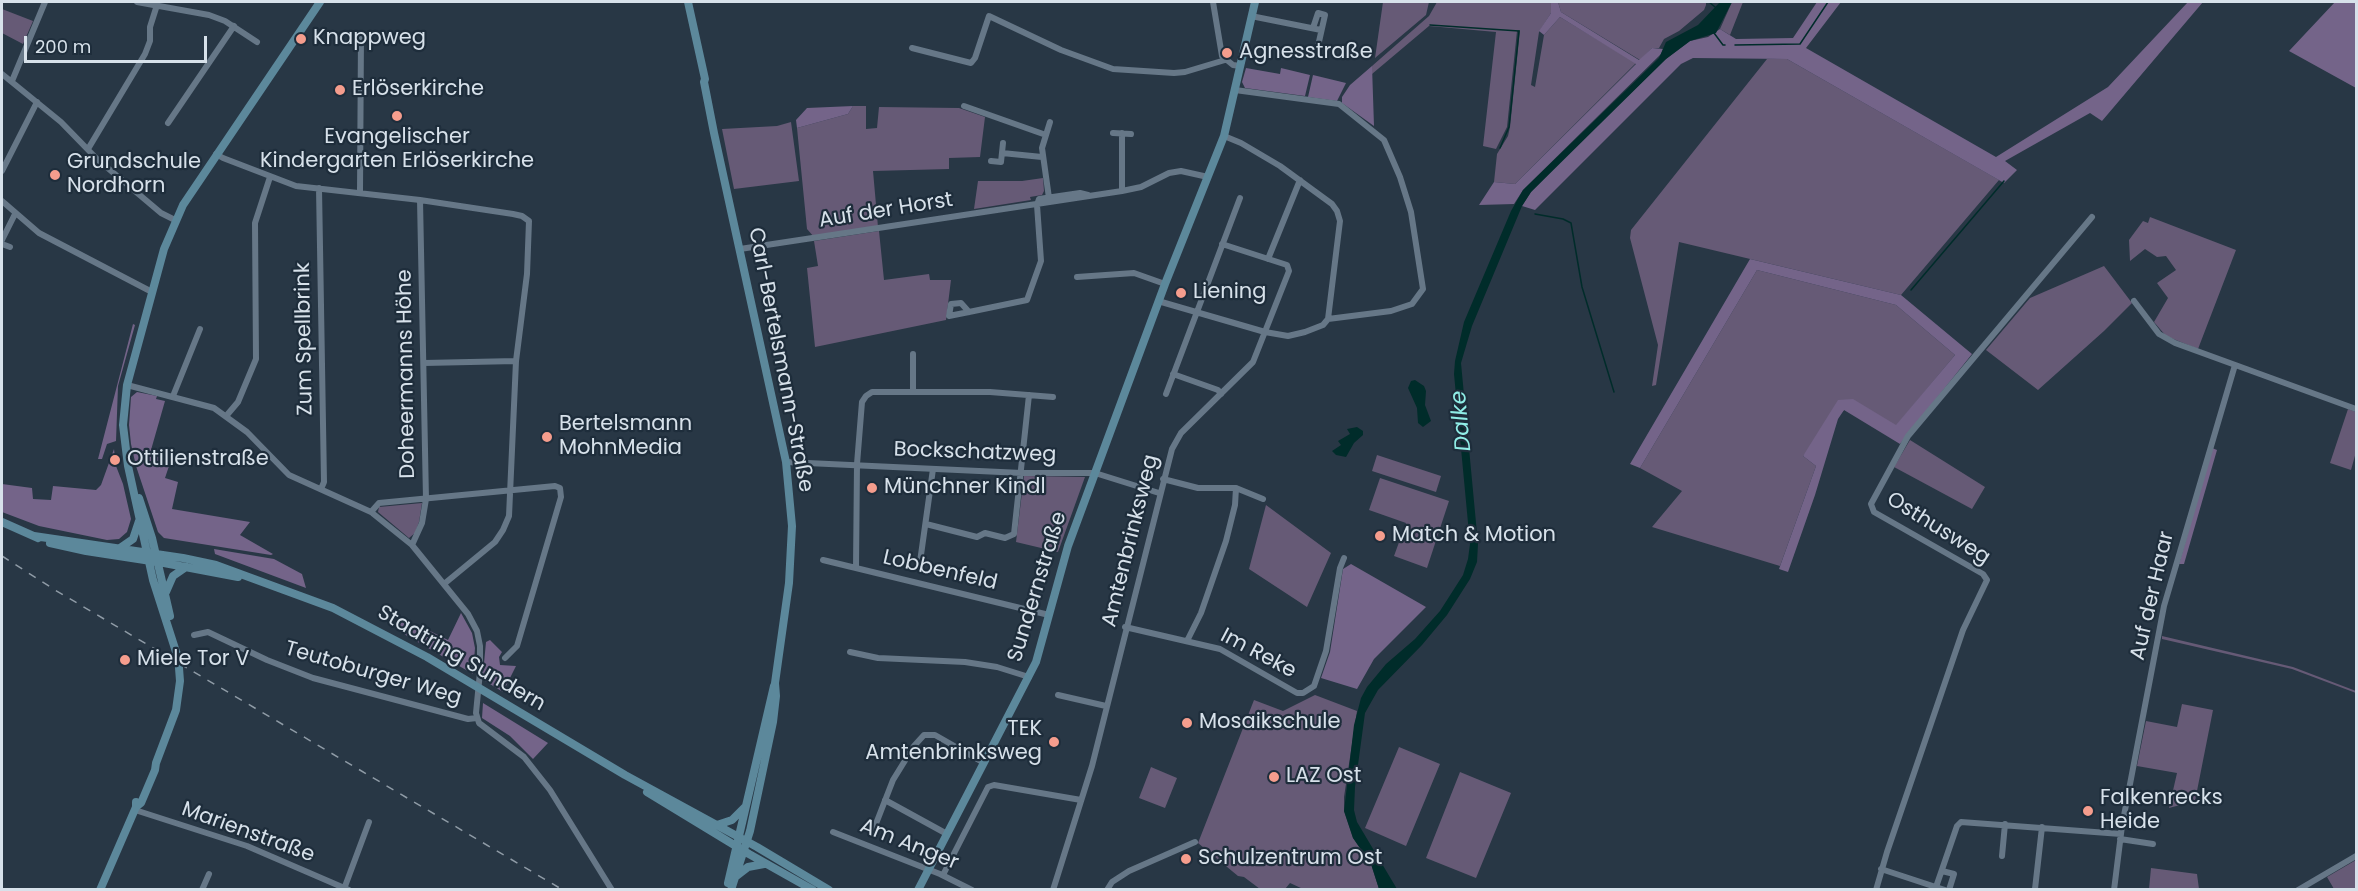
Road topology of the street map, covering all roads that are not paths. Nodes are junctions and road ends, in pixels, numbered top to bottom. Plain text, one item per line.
1 (45, 2) edge
2 (137, 2) edge
3 (320, 2) edge
4 (683, 2) edge
5 (688, 2) edge
6 (1213, 2) edge
7 (1255, 2) edge
8 (157, 5) junction
9 (1251, 16) junction
10 (234, 26) junction
11 (1313, 28) junction
12 (1321, 30) junction
13 (361, 35) dead end
14 (257, 42) dead end
15 (912, 48) dead end
16 (1316, 56) dead end
17 (1224, 60) junction
18 (1240, 66) junction
19 (2, 74) edge
20 (12, 81) junction
21 (704, 82) junction
22 (1235, 90) junction
23 (37, 102) junction
24 (964, 106) dead end
25 (1050, 122) dead end
26 (168, 123) dead end
27 (1113, 133) dead end
28 (1122, 134) junction
29 (1131, 134) dead end
30 (1046, 135) junction
31 (1224, 136) junction
32 (1003, 143) dead end
33 (88, 149) junction
34 (1002, 153) junction
35 (216, 154) junction
36 (1042, 157) junction
37 (991, 161) dead end
38 (2, 171) edge
39 (270, 177) junction
40 (1208, 177) junction
41 (1300, 180) junction
42 (319, 188) junction
43 (1122, 191) junction
44 (360, 192) junction
45 (1091, 195) junction
46 (1049, 198) junction
47 (1240, 198) dead end
48 (420, 200) junction
49 (2, 201) edge
50 (1037, 205) junction
51 (15, 214) junction
52 (2092, 218) dead end
53 (176, 220) junction
54 (2, 242) edge
55 (1222, 244) junction
56 (10, 247) dead end
57 (740, 249) junction
58 (1268, 259) junction
59 (1077, 277) dead end
60 (1165, 284) junction
61 (152, 292) junction
62 (1158, 301) junction
63 (2134, 301) dead end
64 (969, 312) dead end
65 (1197, 313) junction
66 (1328, 319) junction
67 (200, 329) dead end
68 (1265, 332) junction
69 (913, 354) dead end
70 (516, 361) junction
71 (424, 363) junction
72 (2235, 365) junction
73 (1173, 374) junction
74 (127, 384) junction
75 (913, 392) junction
76 (1166, 394) dead end
77 (1221, 394) junction
78 (1029, 395) junction
79 (173, 396) junction
80 (1053, 398) dead end
81 (2356, 409) edge
82 (227, 416) junction
83 (786, 462) junction
84 (857, 464) junction
85 (128, 466) junction
86 (933, 469) junction
87 (1022, 472) junction
88 (1095, 473) junction
89 (1163, 479) junction
90 (1236, 488) junction
91 (321, 489) junction
92 (511, 490) junction
93 (1159, 493) junction
94 (426, 499) junction
95 (1263, 499) dead end
96 (371, 512) junction
97 (140, 519) junction
98 (2, 522) edge
99 (926, 524) junction
100 (34, 537) junction
101 (412, 546) junction
102 (119, 548) junction
103 (152, 557) junction
104 (1344, 558) dead end
105 (823, 560) dead end
106 (920, 562) dead end
107 (186, 567) junction
108 (856, 567) junction
109 (444, 584) junction
110 (273, 585) junction
111 (167, 601) junction
112 (1049, 615) junction
113 (1125, 627) junction
114 (194, 635) dead end
115 (1187, 641) junction
116 (850, 652) dead end
117 (178, 658) junction
118 (505, 658) dead end
119 (1029, 677) junction
120 (775, 683) junction
121 (1058, 695) dead end
122 (1106, 706) junction
123 (477, 718) junction
124 (984, 764) junction
125 (625, 775) junction
126 (885, 800) junction
127 (1081, 800) junction
128 (746, 807) junction
129 (136, 808) junction
130 (369, 822) dead end
131 (2005, 824) junction
132 (716, 825) junction
133 (2042, 827) junction
134 (833, 832) dead end
135 (872, 834) dead end
136 (947, 834) junction
137 (2121, 836) junction
138 (743, 839) junction
139 (1195, 843) dead end
140 (2153, 844) dead end
141 (740, 849) junction
142 (2002, 856) dead end
143 (2356, 856) edge
144 (765, 864) junction
145 (1881, 869) junction
146 (929, 870) junction
147 (1942, 871) junction
148 (209, 874) dead end
149 (943, 875) junction
150 (735, 877) junction
151 (1936, 887) junction
152 (346, 889) edge
153 (2035, 889) edge
154 (100, 890) edge
155 (202, 890) edge
156 (612, 890) edge
157 (728, 890) edge
158 (813, 890) edge
159 (829, 890) edge
160 (918, 890) edge
161 (972, 890) edge
162 (1053, 890) edge
163 (1107, 890) edge
164 (1876, 890) edge
165 (1947, 890) edge
166 (2114, 890) edge
167 (2298, 890) edge

1 - 20 street
2 - 8 street
3 - 35 main road
4 - 21 main road, Carl-Bertelsmann-Straße
5 - 21 main road, Carl-Bertelsmann-Straße
6 - 17 street
7 - 9 main road, Sundernstraße
8 - 10 street
8 - 33 street
9 - 11 street
9 - 18 main road, Sundernstraße
10 - 14 street
10 - 26 street
11 - 12 street
11 - 12 street
12 - 16 street
13 - 44 street
15 - 17 street
17 - 18 street
18 - 22 main road, Sundernstraße
19 - 20 street
20 - 23 street
21 - 57 main road, Carl-Bertelsmann-Straße
22 - 31 main road, Sundernstraße
22 - 66 street
23 - 33 street
23 - 38 street
24 - 30 street
25 - 30 street
27 - 28 street
28 - 29 street
28 - 43 street
30 - 36 street
31 - 40 main road, Sundernstraße
31 - 41 street
32 - 34 street
33 - 53 street
34 - 36 street
34 - 37 street
35 - 39 street
35 - 53 main road
36 - 46 street
39 - 42 street
39 - 82 street
40 - 43 street, Auf der Horst
40 - 60 main road, Sundernstraße
41 - 58 street
41 - 66 street
42 - 44 street
42 - 91 street, Zum Spellbrink
43 - 45 street, Auf der Horst
44 - 48 street
45 - 46 street, Auf der Horst
45 - 50 street, Auf der Horst
46 - 50 street, Auf der Horst
47 - 55 street
48 - 70 street
48 - 71 street, Doheermanns Höhe
49 - 51 street
50 - 57 street, Auf der Horst
50 - 64 street
51 - 54 street
51 - 61 street
52 - 145 street, Osthusweg
53 - 61 main road
54 - 56 street
55 - 58 street
55 - 65 street
57 - 83 main road, Carl-Bertelsmann-Straße
58 - 68 street, Amtenbrinksweg
59 - 60 street
60 - 62 main road, Sundernstraße
61 - 74 main road
62 - 65 street
62 - 88 main road, Sundernstraße
63 - 72 street
65 - 68 street
65 - 73 street
66 - 68 street
67 - 79 street
68 - 77 street, Amtenbrinksweg
69 - 75 street
70 - 71 street
70 - 92 street
71 - 94 street, Doheermanns Höhe
72 - 81 street
72 - 137 street, Auf der Haar
73 - 76 street
73 - 77 street
74 - 79 street
74 - 85 main road
75 - 78 street
75 - 84 street
77 - 89 street, Amtenbrinksweg
78 - 80 street
78 - 87 street
79 - 82 street
82 - 91 street
83 - 84 street, Bockschatzweg
83 - 120 main road, Carl-Bertelsmann-Straße
84 - 86 street, Bockschatzweg
84 - 108 street
85 - 97 main road
85 - 103 main road
86 - 87 street, Bockschatzweg
86 - 99 street
87 - 88 street, Bockschatzweg
87 - 99 street
88 - 93 street, Bockschatzweg
88 - 112 main road, Sundernstraße
89 - 90 street
89 - 93 street, Amtenbrinksweg
90 - 95 street
90 - 115 street
91 - 96 street
92 - 94 street
92 - 109 street
92 - 118 street
93 - 113 street, Amtenbrinksweg
94 - 96 street
94 - 101 street, Doheermanns Höhe
96 - 101 street
97 - 102 main road
97 - 103 main road
98 - 100 main road
99 - 106 street
100 - 102 main road
100 - 103 main road
101 - 109 street
102 - 103 main road
103 - 107 main road, Stadtring Sundern
103 - 110 main road, Stadtring Sundern
103 - 111 main road
103 - 117 main road
104 - 115 street, Im Reke
105 - 108 street, Lobbenfeld
107 - 110 main road, Stadtring Sundern
107 - 111 main road
108 - 112 street, Lobbenfeld
109 - 123 street
110 - 125 main road, Stadtring Sundern
111 - 117 main road
112 - 119 main road, Sundernstraße
113 - 115 street, Im Reke
113 - 122 street, Amtenbrinksweg
114 - 123 street, Teutoburger Weg
116 - 119 street
117 - 129 main road
119 - 124 main road, Sundernstraße
120 - 128 main road, Carl-Bertelsmann-Straße
120 - 138 main road, Carl-Bertelsmann-Straße
121 - 122 street
122 - 127 street, Amtenbrinksweg
123 - 156 street
124 - 126 street
124 - 136 main road, Sundernstraße
125 - 132 main road, Stadtring Sundern
125 - 141 main road, Stadtring Sundern
126 - 135 street
126 - 136 street
127 - 149 street
127 - 162 street, Amtenbrinksweg
128 - 132 main road
128 - 138 main road, Carl-Bertelsmann-Straße
129 - 152 street, Marienstraße
129 - 154 main road
130 - 152 street
131 - 133 street
131 - 142 street
131 - 147 street
132 - 138 main road, Stadtring Sundern
133 - 137 street
133 - 153 street
134 - 146 street, Am Anger
136 - 146 main road, Sundernstraße
137 - 140 street
137 - 166 street, Auf der Haar
138 - 141 main road, Carl-Bertelsmann-Straße
138 - 159 main road, Stadtring Sundern
139 - 163 street
141 - 144 main road, Stadtring Sundern
141 - 150 main road, Carl-Bertelsmann-Straße
141 - 157 main road, Carl-Bertelsmann-Straße
143 - 167 street
144 - 150 main road
144 - 158 main road, Stadtring Sundern
145 - 151 street
145 - 164 street, Osthusweg
146 - 149 street, Am Anger
146 - 160 main road, Sundernstraße
147 - 151 street
147 - 165 street
148 - 155 street
149 - 161 street, Am Anger
150 - 157 main road, Carl-Bertelsmann-Straße
151 - 165 street

